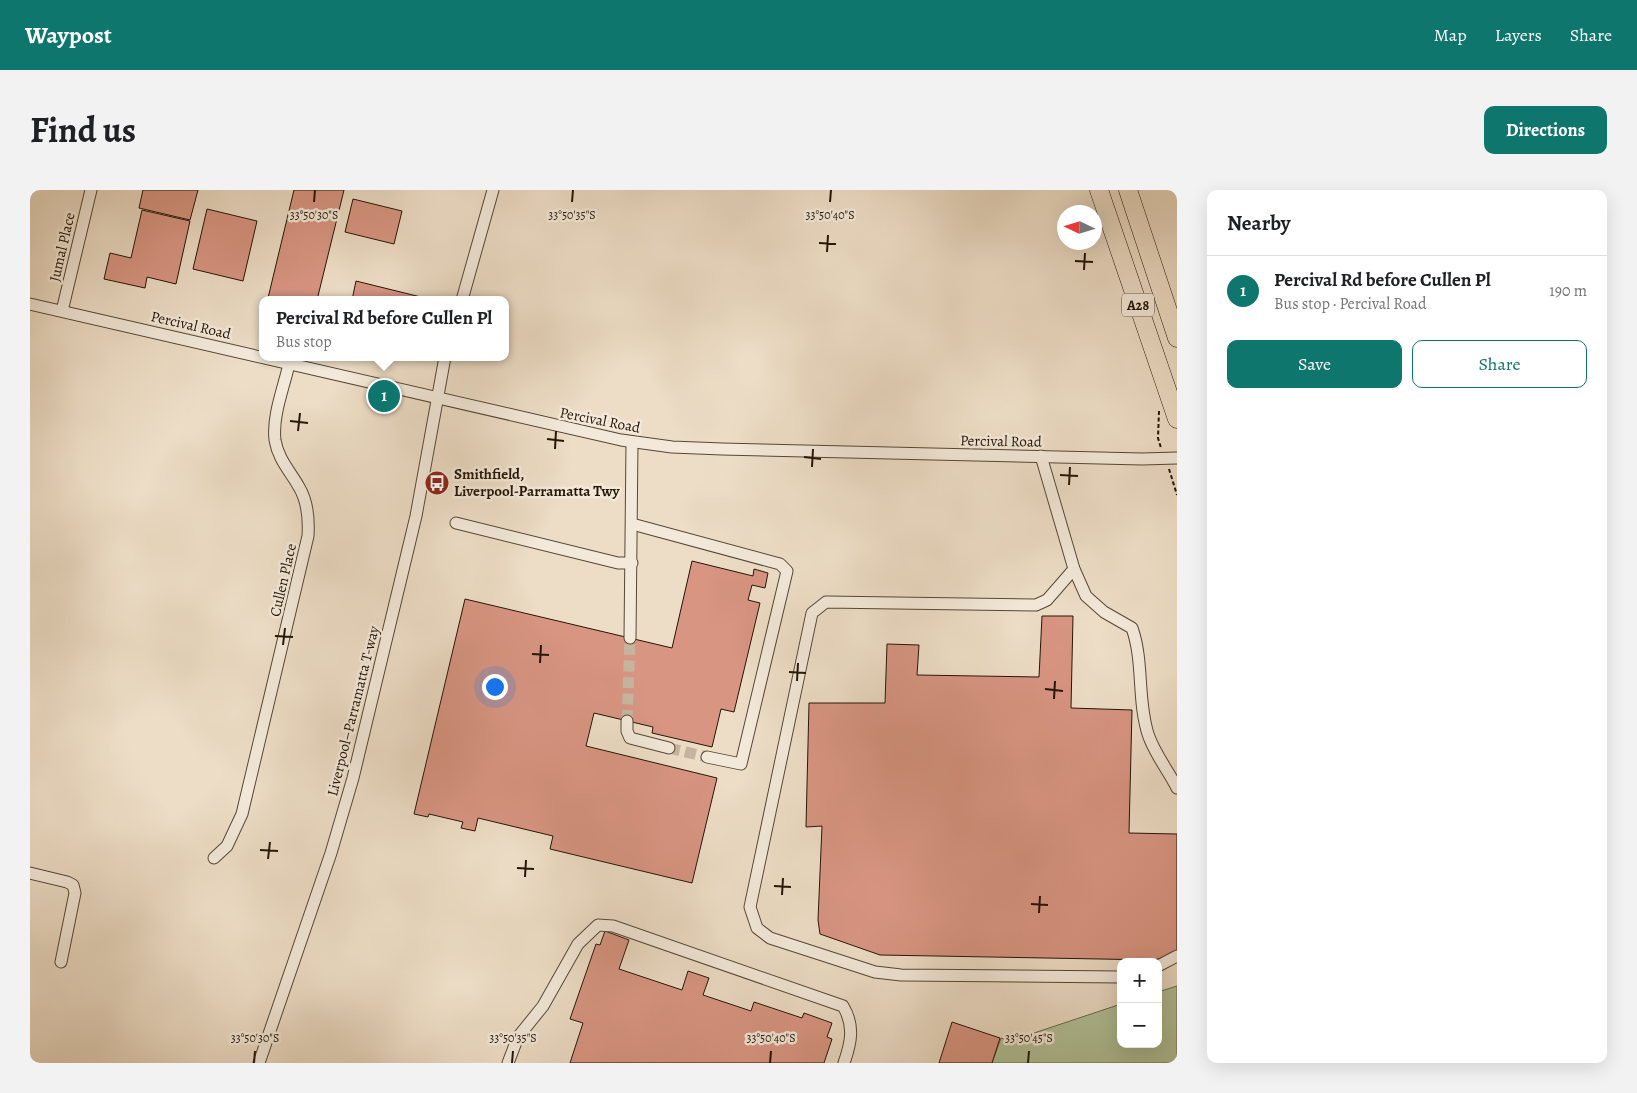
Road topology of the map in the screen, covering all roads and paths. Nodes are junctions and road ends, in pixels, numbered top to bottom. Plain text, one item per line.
1 (91, 190) edge
2 (493, 190) edge
3 (1099, 190) edge
4 (1128, 190) edge
5 (463, 296) edge
6 (30, 304) edge
7 (62, 311) junction
8 (1176, 335) edge
9 (259, 357) edge
10 (277, 361) edge
11 (444, 361) edge
12 (290, 364) junction
13 (438, 399) junction
14 (1158, 409) dead end
15 (1177, 419) edge
16 (632, 442) junction
17 (1041, 456) junction
18 (1171, 458) edge
19 (1177, 495) edge
20 (456, 523) dead end
21 (632, 524) junction
22 (632, 563) junction
23 (1074, 569) junction
24 (630, 638) tunnel mouth
25 (627, 721) tunnel mouth
26 (669, 748) tunnel mouth
27 (707, 757) tunnel mouth
28 (1177, 788) edge
29 (214, 858) dead end
30 (30, 873) edge
31 (1177, 956) edge
32 (61, 962) dead end
33 (1162, 964) edge
34 (1117, 976) edge
35 (259, 1063) edge
36 (508, 1063) edge
37 (844, 1063) edge

1 - 7 street, Jumal Place
2 - 5 street
3 - 15 highway, A28
4 - 8 highway, A28
6 - 7 street, Percival Road
7 - 9 street, Percival Road
10 - 12 street, Percival Road
11 - 13 street, Liverpool–Parramatta T-way
12 - 13 street, Percival Road
12 - 29 street, Cullen Place
13 - 16 street, Percival Road
13 - 35 street, Liverpool–Parramatta T-way
14 - 18 path
16 - 17 street, Percival Road
16 - 21 street
17 - 18 street, Percival Road
17 - 23 street
18 - 19 path
20 - 22 street
21 - 22 street
21 - 27 street
22 - 24 street
23 - 28 street
23 - 34 street
25 - 26 street
30 - 32 street
31 - 33 street
36 - 37 street

